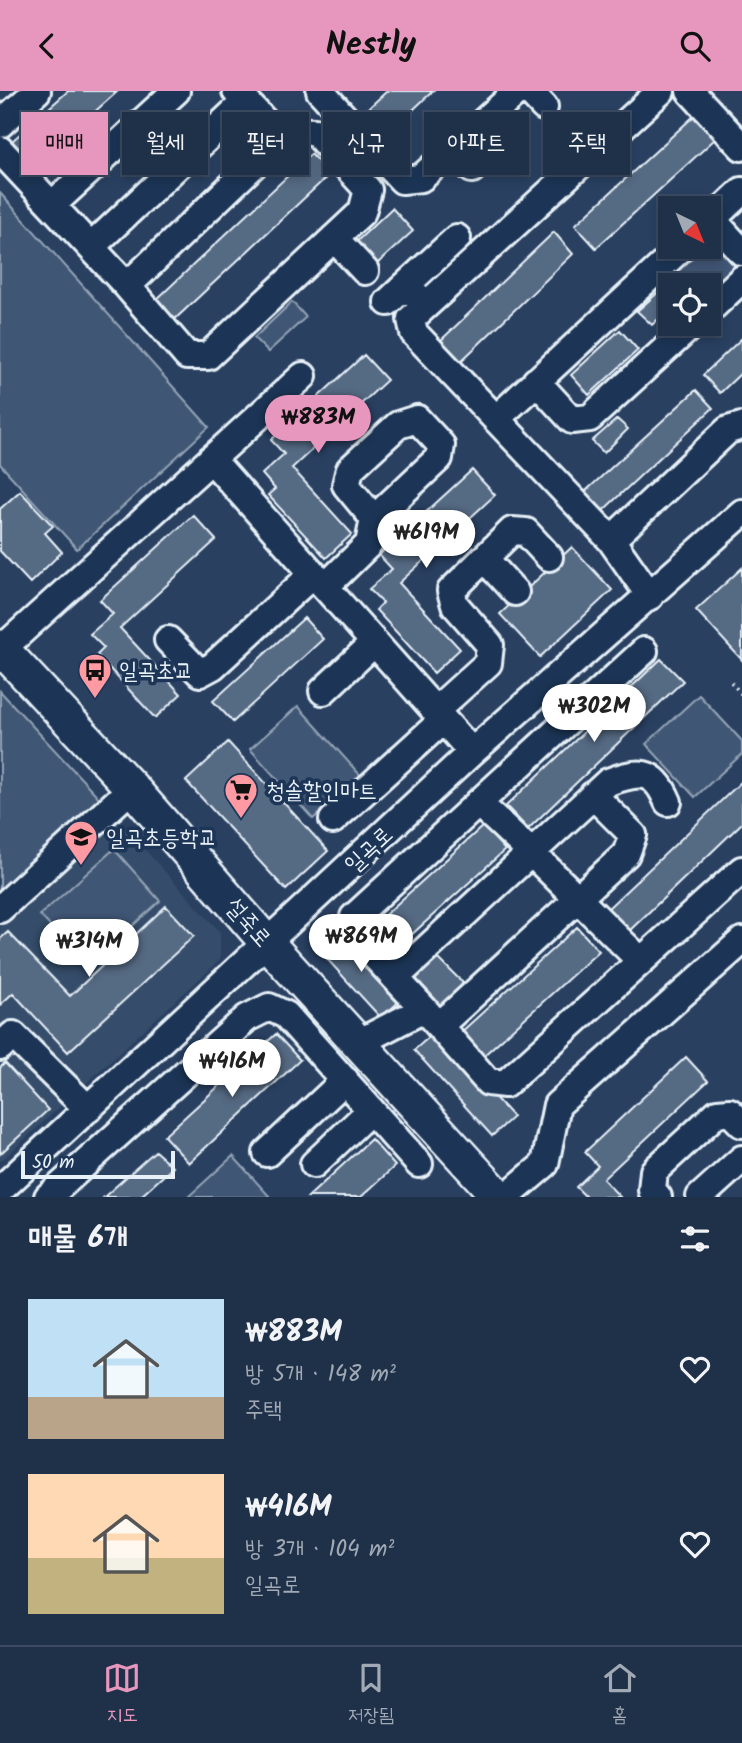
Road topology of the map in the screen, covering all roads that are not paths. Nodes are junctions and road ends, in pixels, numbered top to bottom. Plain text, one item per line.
1 (37, 91) edge
2 (176, 91) edge
3 (320, 91) edge
4 (518, 91) edge
5 (660, 91) edge
6 (690, 91) edge
7 (241, 96) edge
8 (256, 112) edge
9 (495, 112) edge
10 (0, 124) edge
11 (309, 132) edge
12 (742, 148) edge
13 (0, 150) edge
14 (243, 175) edge
15 (424, 175) edge
16 (742, 191) edge
17 (52, 205) junction
18 (721, 211) edge
19 (721, 231) edge
20 (334, 238) junction
21 (457, 238) dead end
22 (91, 247) junction
23 (742, 252) edge
24 (669, 259) edge
25 (365, 271) dead end
26 (742, 279) edge
27 (127, 286) junction
28 (721, 299) edge
29 (426, 305) junction
30 (681, 336) edge
31 (303, 376) dead end
32 (536, 381) junction
33 (496, 419) junction
34 (742, 426) edge
35 (211, 459) junction
36 (742, 513) edge
37 (374, 519) dead end
38 (611, 540) junction
39 (549, 557) dead end
40 (484, 558) junction
41 (319, 581) junction
42 (515, 592) dead end
43 (650, 596) junction
44 (168, 640) dead end
45 (374, 643) junction
46 (1, 648) edge
47 (644, 651) dead end
48 (323, 691) dead end
49 (439, 716) junction
50 (472, 752) junction
51 (132, 788) junction
52 (593, 795) junction
53 (668, 802) dead end
54 (478, 803) junction
55 (332, 820) dead end
56 (531, 851) junction
57 (742, 870) edge
58 (576, 898) junction
59 (0, 909) edge
60 (742, 941) edge
61 (267, 943) junction
62 (641, 961) junction
63 (395, 978) junction
64 (431, 1018) junction
65 (358, 1043) junction
66 (0, 1047) edge
67 (345, 1080) junction
68 (88, 1109) junction
69 (371, 1110) junction
70 (742, 1124) edge
71 (267, 1153) dead end
72 (742, 1159) edge
73 (314, 1164) dead end
74 (419, 1164) dead end
75 (0, 1190) edge
76 (48, 1197) edge
77 (499, 1197) edge
78 (506, 1197) edge
79 (657, 1197) edge
80 (700, 1197) edge

1 - 10 street
2 - 17 street
3 - 15 street
4 - 9 street
5 - 29 street
6 - 12 street
7 - 8 street
7 - 22 street
11 - 20 street
13 - 17 street
14 - 27 street
16 - 18 street
17 - 22 street
19 - 23 street
20 - 25 street
20 - 27 street
21 - 29 street
22 - 27 street
24 - 32 street
26 - 28 street
29 - 33 street
30 - 32 street
31 - 35 street
32 - 33 street
33 - 38 street
34 - 38 street
35 - 41 street
35 - 46 street
36 - 43 street, 일곡로
37 - 41 street
38 - 43 street
39 - 40 street
40 - 42 street
40 - 49 street
41 - 44 street
41 - 45 street
43 - 50 street, 일곡로
45 - 48 street
45 - 49 street
46 - 51 main road, 설죽로
47 - 54 street
49 - 50 street
49 - 55 street
50 - 61 street, 일곡로
51 - 59 street
51 - 61 main road, 설죽로
52 - 53 street
52 - 56 street
52 - 58 street
54 - 56 street
54 - 63 street
56 - 58 street
56 - 63 street
57 - 62 street
58 - 62 street
58 - 64 street
60 - 78 street
61 - 65 main road, 설죽로
61 - 68 street, 일곡로
62 - 64 street
63 - 64 street
64 - 65 street
65 - 77 main road, 설죽로
66 - 68 street
67 - 69 street
67 - 71 street
67 - 76 street
68 - 75 street, 일곡로
69 - 73 street
69 - 74 street
70 - 79 street
72 - 80 street

